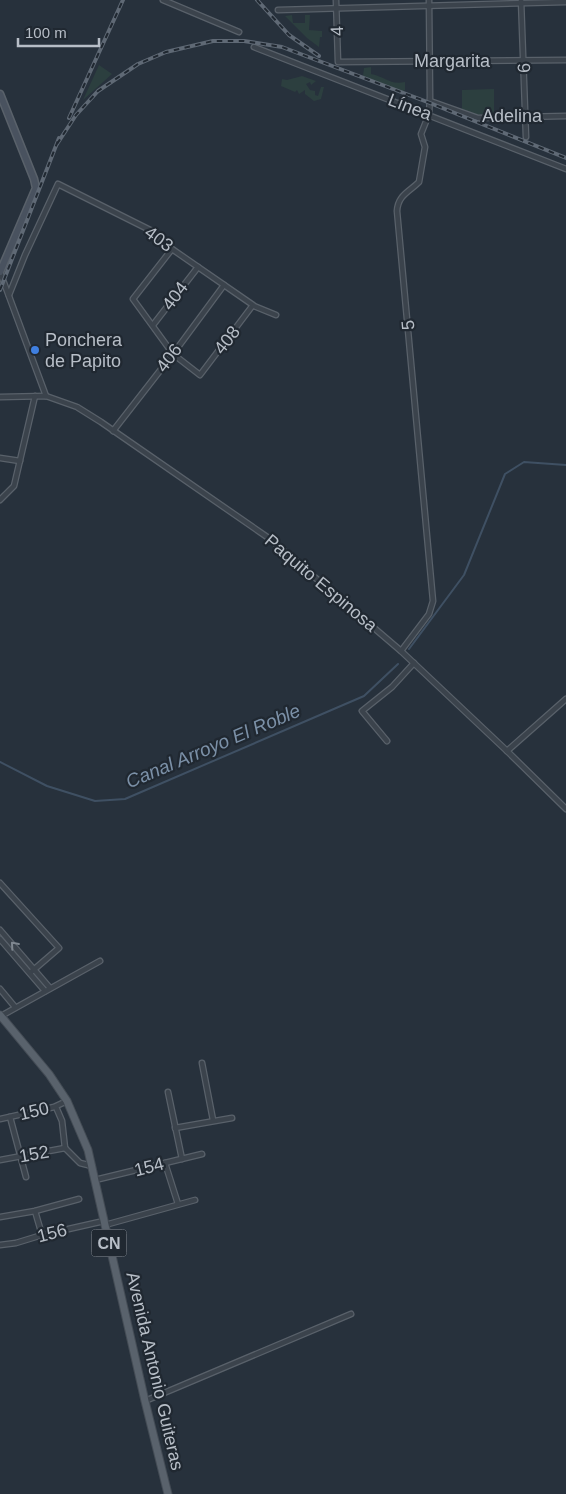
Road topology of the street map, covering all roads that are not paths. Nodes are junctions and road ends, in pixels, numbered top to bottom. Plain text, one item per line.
1 (163, 0) edge
2 (336, 0) edge
3 (521, 2) edge
4 (566, 2) edge
5 (429, 3) edge
6 (336, 8) junction
7 (278, 10) dead end
8 (238, 32) dead end
9 (254, 47) dead end
10 (566, 60) edge
11 (431, 61) junction
12 (524, 61) junction
13 (338, 62) joint
14 (0, 94) edge
15 (430, 101) junction
16 (429, 114) junction
17 (566, 116) edge
18 (526, 117) junction
19 (526, 136) dead end
20 (566, 169) edge
21 (172, 249) junction
22 (198, 266) junction
23 (0, 272) edge
24 (224, 285) junction
25 (9, 295) junction
26 (254, 305) junction
27 (276, 315) dead end
28 (153, 325) junction
29 (173, 354) junction
30 (34, 396) junction
31 (46, 396) junction
32 (0, 397) edge
33 (113, 431) junction
34 (0, 458) edge
35 (20, 460) junction
36 (0, 500) edge
37 (401, 651) junction
38 (414, 663) junction
39 (566, 699) edge
40 (387, 741) dead end
41 (507, 751) junction
42 (566, 809) edge
43 (0, 883) edge
44 (0, 930) edge
45 (0, 940) edge
46 (100, 960) dead end
47 (34, 969) junction
48 (30, 973) junction
49 (50, 988) junction
50 (0, 989) edge
51 (45, 991) junction
52 (15, 1007) junction
53 (0, 1015) edge
54 (202, 1063) dead end
55 (168, 1092) dead end
56 (67, 1101) junction
57 (56, 1106) junction
58 (10, 1117) junction
59 (232, 1118) dead end
60 (0, 1119) edge
61 (213, 1120) junction
62 (175, 1128) junction
63 (65, 1148) junction
64 (202, 1154) dead end
65 (20, 1156) junction
66 (182, 1159) junction
67 (0, 1160) edge
68 (165, 1163) junction
69 (92, 1166) junction
70 (26, 1177) dead end
71 (95, 1180) junction
72 (79, 1199) dead end
73 (195, 1200) dead end
74 (178, 1204) junction
75 (34, 1211) junction
76 (0, 1217) edge
77 (105, 1223) junction
78 (42, 1235) junction
79 (0, 1245) edge
80 (351, 1314) dead end
81 (145, 1401) junction
82 (168, 1494) edge

1 - 8 street
2 - 6 street, 4
3 - 4 street
3 - 5 street
3 - 12 street, 6
5 - 6 street
5 - 11 street, 5
6 - 7 street
6 - 13 street, 4
9 - 16 street, Línea
10 - 12 street, Margarita
11 - 12 street, Margarita
11 - 13 street, Margarita
11 - 15 street, 5
12 - 18 street, 6
14 - 23 main road
15 - 16 street, 5
15 - 18 street, Adelina
16 - 20 street, Línea
16 - 37 street, 5
17 - 18 street, Adelina
18 - 19 street, 6
21 - 22 street, 403
21 - 25 street, 403
21 - 28 street
22 - 24 street, 403
22 - 28 street, 404
23 - 25 street
24 - 26 street, 403
24 - 29 street, 406
25 - 31 street
26 - 27 street, 403
26 - 29 street, 408
28 - 29 street
29 - 33 street, 406
30 - 31 street, Paquito Espinosa
30 - 32 street, Paquito Espinosa
30 - 35 street
31 - 33 street, Paquito Espinosa
33 - 37 street, Paquito Espinosa
34 - 35 street
35 - 36 street
37 - 38 street, Paquito Espinosa
38 - 40 street
38 - 41 street, Paquito Espinosa
39 - 41 street
41 - 42 street, Paquito Espinosa
43 - 47 street
47 -> 44 street
45 - 48 street
46 - 49 street
47 - 48 street
47 - 49 street
48 - 51 street
49 - 51 street
50 - 52 street
51 - 52 street
52 - 53 street
53 - 56 main road, Avenida Antonio Guiteras / CN
54 - 61 street
55 - 62 street
56 - 57 street, 150
56 - 69 main road, Avenida Antonio Guiteras / CN
57 - 58 street, 150
57 - 63 street
58 - 60 street, 150
58 - 65 street
59 - 61 street
61 - 62 street
62 - 66 street
63 - 65 street, 152
63 - 69 street, 152
64 - 66 street, 154
65 - 67 street, 152
65 - 70 street
66 - 68 street, 154
68 - 71 street, 154
68 - 74 street
69 - 71 main road, Avenida Antonio Guiteras / CN
71 - 77 main road, Avenida Antonio Guiteras / CN
72 - 75 street
73 - 74 street, 156
74 - 77 street, 156
75 - 76 street
75 - 78 street
77 - 78 street, 156
77 - 81 main road, Avenida Antonio Guiteras / CN
78 - 79 street, 156
80 - 81 street
81 - 82 main road, Avenida Antonio Guiteras / CN

